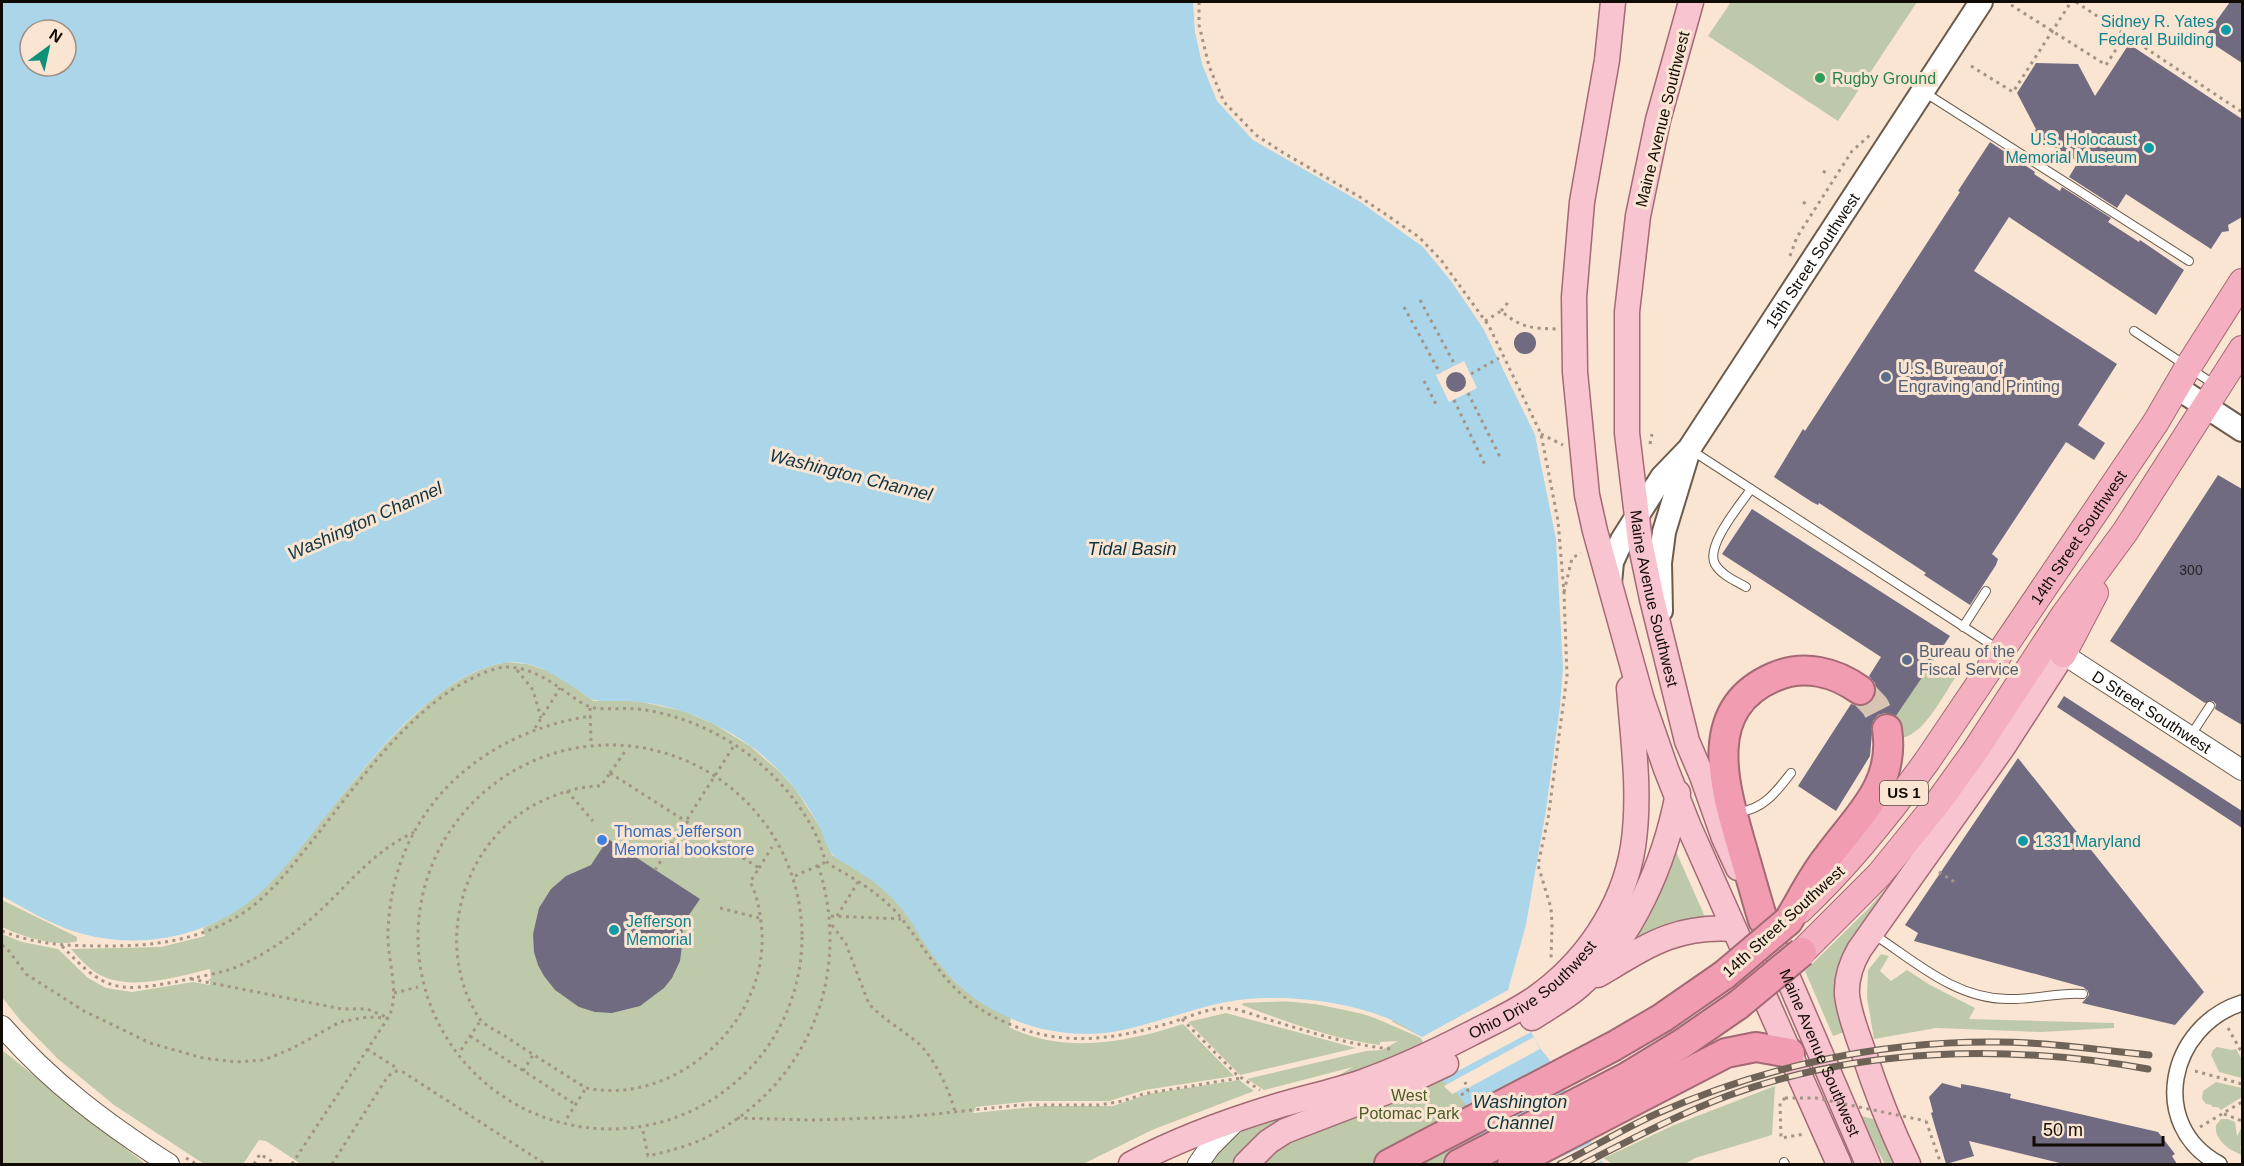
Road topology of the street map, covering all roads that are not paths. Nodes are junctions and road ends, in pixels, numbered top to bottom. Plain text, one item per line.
1 (1614, 2) edge
2 (1691, 2) edge
3 (1981, 2) edge
4 (1923, 91) junction
5 (2189, 261) dead end
6 (2242, 282) edge
7 (2134, 331) dead end
8 (2242, 349) edge
9 (2182, 377) junction
10 (2212, 396) junction
11 (2242, 430) edge
12 (1689, 449) junction
13 (1751, 489) junction
14 (1637, 516) junction
15 (2125, 532) junction
16 (1610, 583) junction
17 (1746, 587) dead end
18 (1986, 591) dead end
19 (1963, 627) junction
20 (1662, 637) junction
21 (1627, 644) junction
22 (2002, 652) junction
23 (2062, 654) junction
24 (1860, 690) tunnel mouth
25 (2210, 706) dead end
26 (1887, 729) tunnel mouth
27 (2191, 736) junction
28 (1687, 741) junction
29 (2242, 770) edge
30 (1791, 773) dead end
31 (1677, 799) junction
32 (1731, 812) junction
33 (1776, 921) junction
34 (1734, 929) junction
35 (1872, 933) junction
36 (1802, 952) joint
37 (1578, 987) junction
38 (2083, 994) dead end
39 (2242, 1003) edge
40 (1522, 1015) junction
41 (2, 1026) edge
42 (1790, 1053) junction
43 (1431, 1063) junction
44 (1581, 1115) junction
45 (1238, 1119) junction
46 (1466, 1161) edge
47 (169, 1164) edge
48 (1131, 1164) edge
49 (1198, 1164) edge
50 (1246, 1164) edge
51 (1389, 1164) edge
52 (1512, 1164) edge
53 (1839, 1164) edge
54 (1869, 1164) edge
55 (1908, 1164) edge
56 (2219, 1164) edge

1 - 16 main road, Maine Avenue Southwest
2 - 14 main road, Maine Avenue Southwest
3 - 4 main road, 15th Street Southwest
4 - 5 lane
4 - 12 main road, 15th Street Southwest
6 - 9 highway, 14th Street Southwest / US 1
7 - 9 lane
8 - 10 highway, 14th Street Southwest / US 1
9 - 10 main road
9 - 22 highway, 14th Street Southwest / US 1
10 - 11 main road
10 - 15 highway, 14th Street Southwest / US 1
12 - 13 lane
12 - 14 main road, 15th Street Southwest
12 - 20 main road
13 - 17 lane
13 - 19 lane
14 - 16 main road, 15th Street Southwest
14 - 20 main road, Maine Avenue Southwest
15 - 23 highway
15 - 36 highway, 14th Street Southwest / US 1
16 - 21 main road, Maine Avenue Southwest
18 - 19 lane
19 - 22 lane
20 - 28 main road, Maine Avenue Southwest
21 - 31 main road, Maine Avenue Southwest
21 - 40 main road, Ohio Drive Southwest
22 - 33 highway, 14th Street Southwest / US 1
23 - 27 street, D Street Southwest
23 - 35 main road
24 - 32 highway
25 - 27 lane
26 - 33 highway
27 - 29 street, D Street Southwest
28 - 31 main road, Ohio Drive Southwest
28 - 33 main road, Maine Avenue Southwest
30 - 32 lane
31 - 34 main road, Maine Avenue Southwest
31 - 37 main road, Ohio Drive Southwest
32 - 33 highway
33 - 51 highway, 14th Street Southwest / US 1, bridge
33 - 54 main road, Maine Avenue Southwest
34 - 37 main road
34 - 42 main road, Maine Avenue Southwest
35 - 38 lane
35 - 55 main road
36 - 44 highway, 14th Street Southwest / US 1, bridge
37 - 40 main road, Ohio Drive Southwest
39 - 56 street
40 - 43 main road, Ohio Drive Southwest
41 - 47 street
42 - 44 highway
42 - 53 main road, Maine Avenue Southwest
43 - 45 main road, Ohio Drive Southwest
43 - 50 main road, Ohio Drive Southwest
44 - 46 highway, 14th Street Southwest / US 1
44 - 52 highway
45 - 48 main road
45 - 49 street, Ohio Drive Southwest

